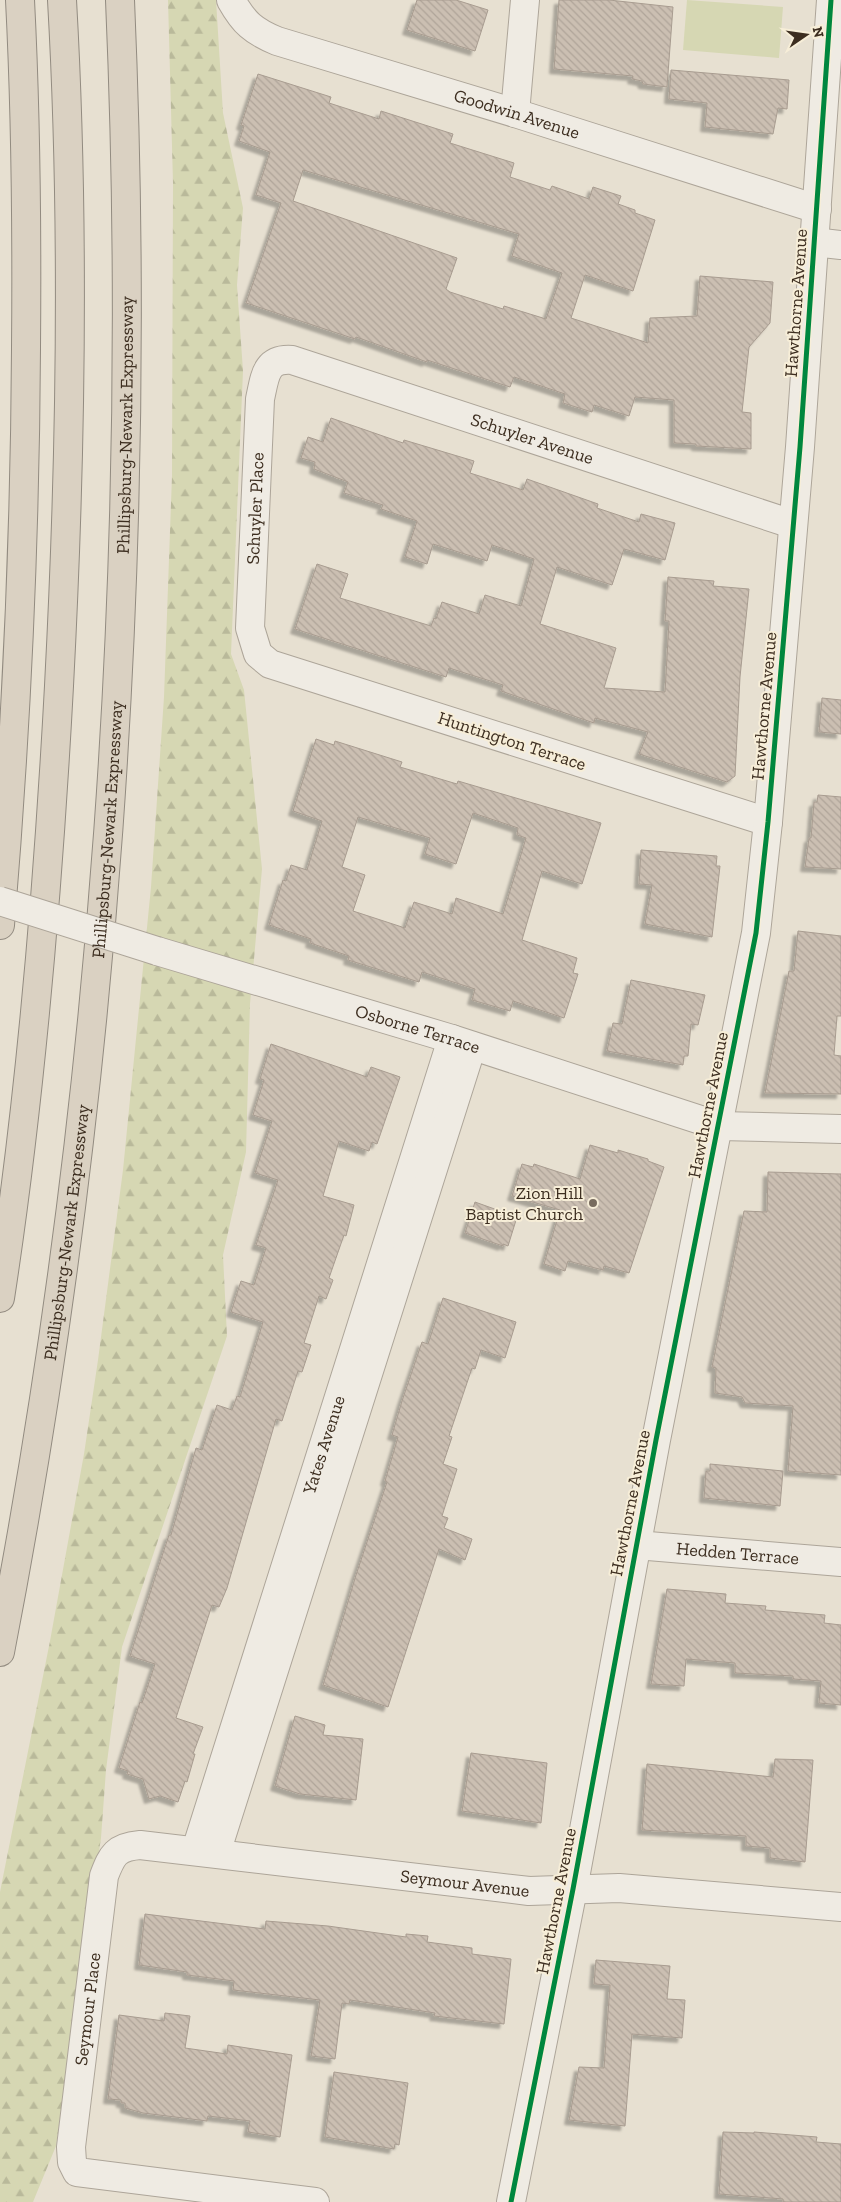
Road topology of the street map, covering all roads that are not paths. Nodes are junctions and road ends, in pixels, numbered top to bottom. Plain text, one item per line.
1 (20, 0) edge
2 (62, 0) edge
3 (120, 0) edge
4 (231, 0) edge
5 (525, 0) edge
6 (831, 0) edge
7 (515, 113) junction
8 (817, 209) junction
9 (814, 242) junction
10 (841, 245) edge
11 (273, 363) joint
12 (792, 524) junction
13 (258, 654) joint
14 (768, 822) junction
15 (0, 901) edge
16 (0, 925) edge
17 (462, 1042) junction
18 (719, 1126) junction
19 (841, 1129) edge
20 (0, 1298) edge
21 (636, 1545) junction
22 (841, 1562) edge
23 (0, 1652) edge
24 (119, 1850) joint
25 (206, 1852) junction
26 (573, 1889) junction
27 (841, 1907) edge
28 (315, 2202) edge
29 (511, 2202) edge

1 - 16 highway
2 - 20 highway
3 - 23 highway, Phillipsburg-Newark Expressway
4 - 7 street, Goodwin Avenue
5 - 7 street
6 - 8 street, Hawthorne Avenue
7 - 8 street, Goodwin Avenue
8 - 9 street, Hawthorne Avenue
9 - 10 street
9 - 12 street, Hawthorne Avenue
11 - 12 street, Schuyler Avenue
11 - 13 street, Schuyler Place
12 - 14 street, Hawthorne Avenue
13 - 14 street, Huntington Terrace
14 - 18 street, Hawthorne Avenue
15 - 17 street, Osborne Terrace, bridge
17 - 18 street, Osborne Terrace
17 - 25 street, Yates Avenue
18 - 19 street, Osborne Terrace
18 - 21 street, Hawthorne Avenue
21 - 22 street, Hedden Terrace
21 - 26 street, Hawthorne Avenue
24 - 25 street, Seymour Avenue
24 - 28 street, Seymour Place
25 - 26 street, Seymour Avenue
26 - 27 street, Seymour Avenue
26 - 29 street, Hawthorne Avenue

